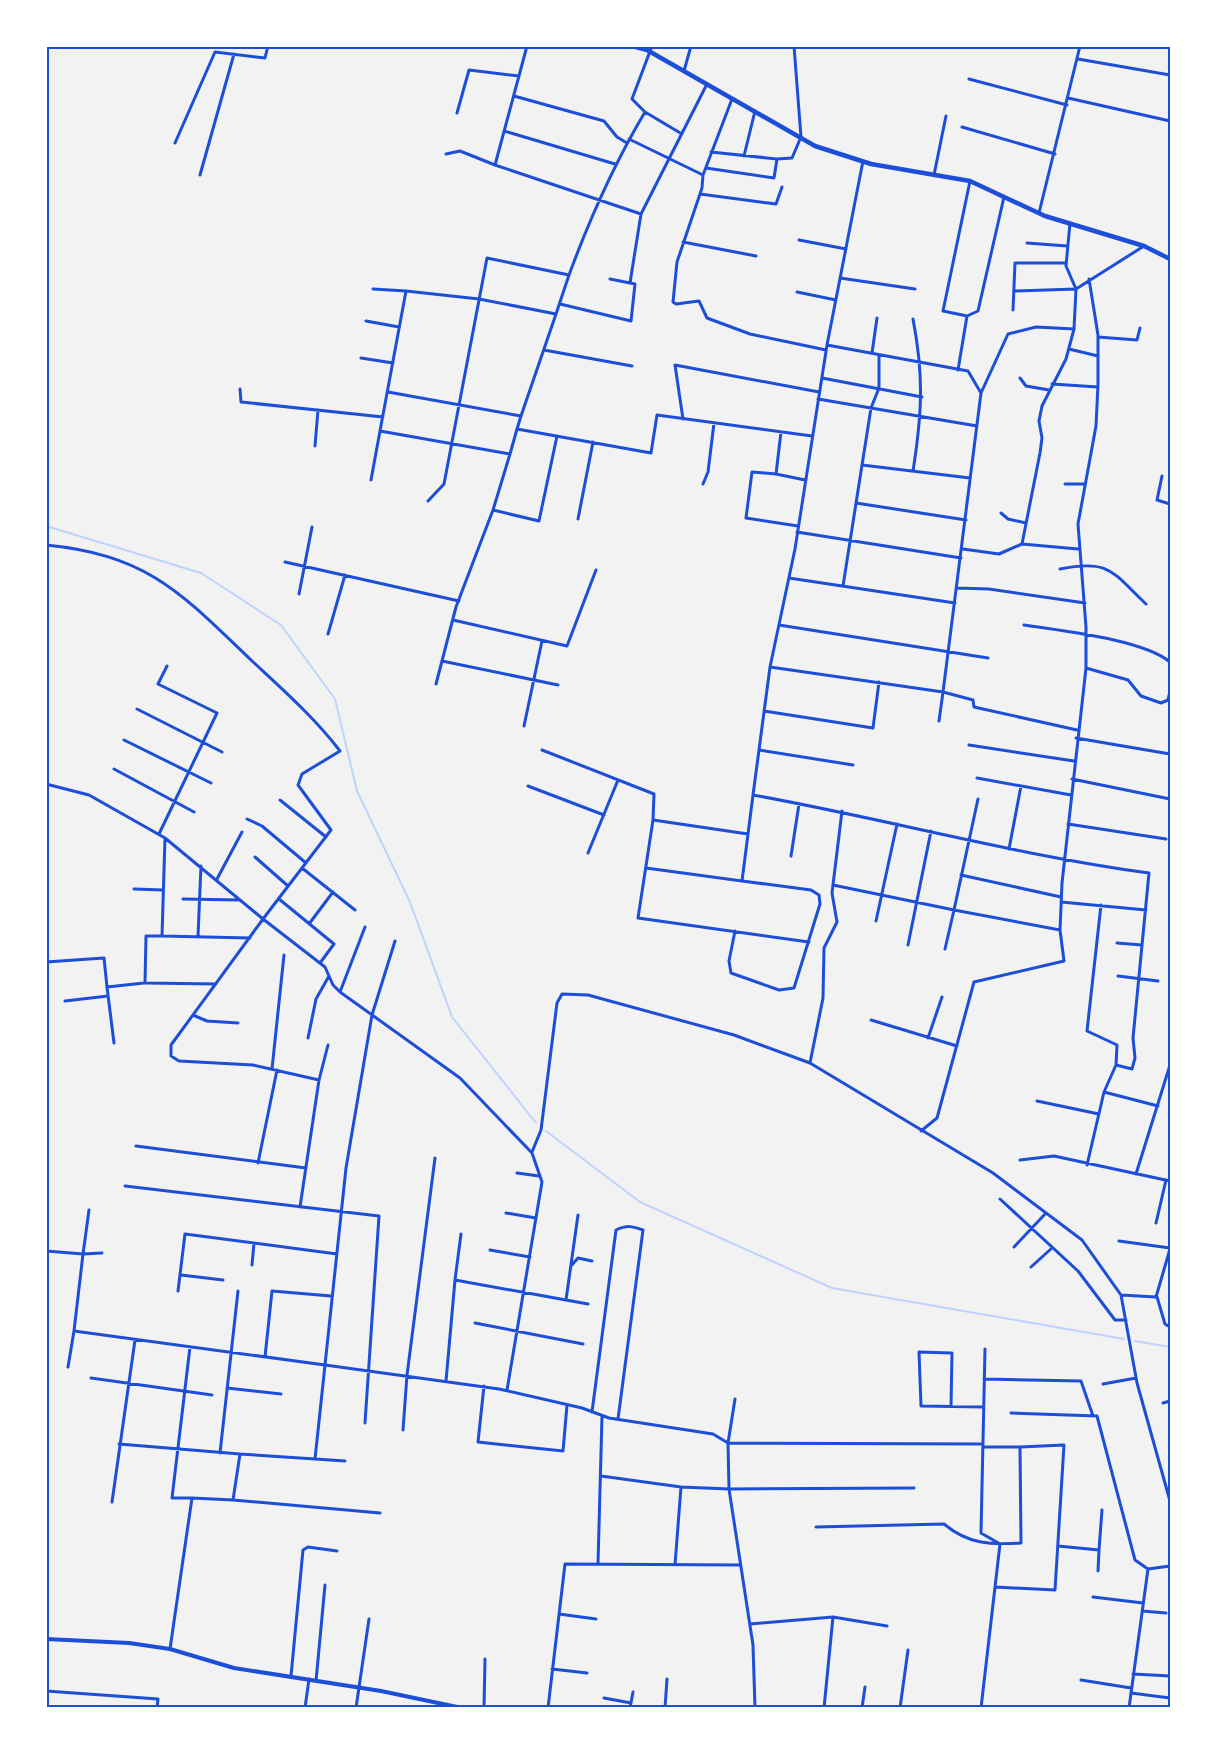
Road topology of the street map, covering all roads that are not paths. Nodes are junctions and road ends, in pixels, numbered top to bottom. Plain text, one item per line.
1 (268, 46) edge
2 (527, 46) edge
3 (632, 46) edge
4 (691, 46) edge
5 (794, 46) edge
6 (1080, 46) edge
7 (651, 49) edge
8 (234, 54) junction
9 (1077, 59) junction
10 (684, 71) junction
11 (1170, 75) edge
12 (519, 76) junction
13 (969, 79) dead end
14 (707, 84) junction
15 (514, 96) junction
16 (1068, 98) junction
17 (732, 99) junction
18 (1067, 105) junction
19 (755, 111) junction
20 (645, 112) junction
21 (458, 113) dead end
22 (946, 116) dead end
23 (1170, 121) edge
24 (962, 127) dead end
25 (504, 131) junction
26 (682, 134) junction
27 (801, 137) junction
28 (628, 141) junction
29 (175, 143) dead end
30 (711, 152) junction
31 (446, 154) dead end
32 (1055, 154) junction
33 (744, 156) junction
34 (669, 159) junction
35 (777, 159) junction
36 (863, 161) junction
37 (615, 164) junction
38 (495, 165) junction
39 (706, 168) junction
40 (200, 175) dead end
41 (703, 175) junction
42 (934, 175) junction
43 (970, 181) junction
44 (782, 187) dead end
45 (700, 194) junction
46 (1004, 197) junction
47 (598, 199) junction
48 (1040, 213) junction
49 (640, 214) junction
50 (1070, 223) junction
51 (799, 240) dead end
52 (684, 242) junction
53 (1027, 243) dead end
54 (1067, 246) junction
55 (1144, 246) junction
56 (846, 249) junction
57 (756, 256) dead end
58 (1170, 259) edge
59 (1066, 263) junction
60 (569, 275) junction
61 (840, 278) junction
62 (610, 279) dead end
63 (1089, 279) junction
64 (630, 283) junction
65 (374, 289) dead end
66 (915, 289) dead end
67 (1076, 289) junction
68 (406, 291) junction
69 (1014, 291) junction
70 (797, 292) dead end
71 (480, 298) junction
72 (836, 300) junction
73 (560, 304) junction
74 (1013, 310) dead end
75 (556, 314) junction
76 (967, 316) junction
77 (877, 318) dead end
78 (913, 319) dead end
79 (366, 321) dead end
80 (399, 327) junction
81 (1140, 328) dead end
82 (1074, 329) junction
83 (1098, 337) junction
84 (827, 345) junction
85 (1069, 349) junction
86 (544, 350) junction
87 (826, 350) junction
88 (872, 353) junction
89 (879, 355) junction
90 (1098, 356) junction
91 (361, 358) dead end
92 (393, 363) junction
93 (922, 363) junction
94 (632, 366) dead end
95 (958, 370) junction
96 (822, 378) junction
97 (1020, 378) dead end
98 (1052, 384) junction
99 (1098, 387) junction
100 (879, 388) junction
101 (240, 389) dead end
102 (1049, 390) junction
103 (387, 392) junction
104 (819, 392) junction
105 (981, 393) junction
106 (922, 397) junction
107 (818, 399) junction
108 (460, 406) junction
109 (871, 408) junction
110 (318, 410) junction
111 (521, 416) junction
112 (383, 417) junction
113 (922, 417) junction
114 (683, 419) junction
115 (714, 423) junction
116 (977, 426) junction
117 (517, 429) junction
118 (380, 431) junction
119 (781, 432) junction
120 (557, 436) junction
121 (812, 436) junction
122 (454, 442) junction
123 (593, 442) junction
124 (315, 447) dead end
125 (510, 454) junction
126 (862, 465) junction
127 (913, 471) junction
128 (776, 474) junction
129 (1162, 476) dead end
130 (971, 478) junction
131 (370, 480) dead end
132 (805, 480) junction
133 (704, 484) dead end
134 (1065, 484) dead end
135 (1085, 484) junction
136 (428, 501) dead end
137 (856, 503) junction
138 (1170, 504) edge
139 (493, 510) junction
140 (1001, 513) dead end
141 (578, 519) dead end
142 (966, 520) junction
143 (1026, 522) junction
144 (798, 526) junction
145 (312, 527) dead end
146 (797, 532) junction
147 (850, 541) junction
148 (1022, 544) junction
149 (46, 545) edge
150 (963, 549) junction
151 (1079, 549) junction
152 (962, 558) junction
153 (285, 562) dead end
154 (1083, 565) junction
155 (304, 566) junction
156 (1060, 569) dead end
157 (596, 570) dead end
158 (345, 575) junction
159 (789, 578) junction
160 (843, 586) junction
161 (957, 588) junction
162 (299, 594) dead end
163 (459, 601) junction
164 (955, 603) junction
165 (1085, 603) junction
166 (1146, 604) dead end
167 (453, 620) junction
168 (779, 625) junction
169 (1024, 625) dead end
170 (328, 634) dead end
171 (1086, 636) junction
172 (542, 641) junction
173 (948, 651) junction
174 (988, 658) dead end
175 (442, 661) junction
176 (1170, 662) edge
177 (167, 666) dead end
178 (770, 667) junction
179 (1086, 668) junction
180 (534, 680) junction
181 (879, 682) junction
182 (436, 684) dead end
183 (558, 685) dead end
184 (1170, 691) edge
185 (943, 692) junction
186 (137, 709) dead end
187 (764, 711) junction
188 (939, 721) dead end
189 (524, 726) dead end
190 (1077, 730) junction
191 (1076, 738) junction
192 (124, 740) dead end
193 (203, 742) junction
194 (969, 745) dead end
195 (542, 750) dead end
196 (759, 750) junction
197 (222, 752) dead end
198 (1170, 754) edge
199 (1074, 761) junction
200 (853, 765) dead end
201 (114, 769) dead end
202 (189, 771) junction
203 (977, 778) dead end
204 (1072, 779) junction
205 (618, 780) junction
206 (46, 783) edge
207 (211, 783) dead end
208 (528, 786) dead end
209 (1022, 786) junction
210 (753, 795) junction
211 (1071, 795) junction
212 (978, 799) dead end
213 (1170, 799) edge
214 (280, 800) dead end
215 (174, 801) junction
216 (799, 804) junction
217 (842, 811) junction
218 (194, 812) dead end
219 (604, 815) junction
220 (247, 819) dead end
221 (653, 820) junction
222 (897, 824) junction
223 (1068, 824) junction
224 (931, 831) junction
225 (242, 832) dead end
226 (159, 834) junction
227 (748, 834) junction
228 (326, 837) junction
229 (165, 838) junction
230 (1166, 839) dead end
231 (968, 840) junction
232 (1009, 849) junction
233 (588, 853) dead end
234 (791, 856) dead end
235 (255, 857) dead end
236 (1064, 861) junction
237 (306, 863) junction
238 (201, 866) junction
239 (302, 868) junction
240 (645, 868) junction
241 (961, 875) junction
242 (217, 879) junction
243 (742, 881) junction
244 (833, 885) junction
245 (288, 886) junction
246 (134, 889) dead end
247 (163, 890) junction
248 (333, 892) junction
249 (882, 895) junction
250 (279, 898) junction
251 (183, 899) dead end
252 (1061, 899) junction
253 (199, 900) junction
254 (241, 900) junction
255 (917, 904) junction
256 (1101, 905) junction
257 (355, 910) dead end
258 (954, 910) junction
259 (1146, 910) junction
260 (263, 919) junction
261 (876, 921) dead end
262 (309, 924) junction
263 (364, 927) dead end
264 (1060, 930) junction
265 (735, 931) junction
266 (162, 936) junction
267 (198, 936) junction
268 (249, 938) junction
269 (395, 941) dead end
270 (809, 942) junction
271 (1118, 943) dead end
272 (908, 945) dead end
273 (1142, 945) junction
274 (945, 949) dead end
275 (284, 955) dead end
276 (46, 962) edge
277 (320, 963) junction
278 (329, 976) junction
279 (1118, 976) dead end
280 (1139, 979) junction
281 (1158, 981) dead end
282 (145, 983) junction
283 (216, 984) junction
284 (107, 987) junction
285 (340, 992) junction
286 (108, 996) junction
287 (942, 997) dead end
288 (65, 1001) dead end
289 (193, 1015) junction
290 (372, 1015) junction
291 (871, 1020) dead end
292 (238, 1023) dead end
293 (308, 1038) dead end
294 (928, 1038) junction
295 (114, 1043) dead end
296 (328, 1045) dead end
297 (957, 1046) junction
298 (810, 1063) junction
299 (1116, 1065) junction
300 (1170, 1065) edge
301 (272, 1069) junction
302 (277, 1070) junction
303 (319, 1080) junction
304 (1104, 1092) junction
305 (1037, 1101) dead end
306 (1158, 1106) junction
307 (1099, 1114) junction
308 (921, 1131) junction
309 (136, 1146) dead end
310 (532, 1153) junction
311 (435, 1158) dead end
312 (1020, 1160) dead end
313 (258, 1162) junction
314 (1087, 1165) junction
315 (306, 1168) junction
316 (517, 1173) dead end
317 (1136, 1174) junction
318 (539, 1176) junction
319 (1168, 1180) edge
320 (125, 1186) dead end
321 (1000, 1200) dead end
322 (300, 1207) junction
323 (89, 1210) dead end
324 (341, 1212) junction
325 (506, 1213) dead end
326 (1046, 1214) junction
327 (578, 1215) dead end
328 (536, 1218) junction
329 (1156, 1223) dead end
330 (1032, 1229) junction
331 (460, 1234) dead end
332 (1119, 1241) dead end
333 (254, 1243) junction
334 (1014, 1247) dead end
335 (1052, 1248) junction
336 (1170, 1249) edge
337 (490, 1250) dead end
338 (46, 1251) edge
339 (102, 1253) dead end
340 (83, 1254) junction
341 (337, 1254) junction
342 (530, 1257) junction
343 (592, 1261) dead end
344 (252, 1264) dead end
345 (570, 1267) junction
346 (1031, 1268) dead end
347 (181, 1275) junction
348 (223, 1280) dead end
349 (455, 1280) junction
350 (178, 1291) dead end
351 (238, 1291) dead end
352 (523, 1292) junction
353 (1121, 1295) junction
354 (331, 1296) junction
355 (1156, 1296) junction
356 (566, 1300) junction
357 (588, 1304) dead end
358 (1126, 1320) junction
359 (475, 1323) dead end
360 (1170, 1327) edge
361 (74, 1331) junction
362 (517, 1331) junction
363 (135, 1340) junction
364 (583, 1344) dead end
365 (190, 1347) junction
366 (984, 1349) dead end
367 (231, 1353) junction
368 (265, 1357) junction
369 (325, 1365) junction
370 (68, 1367) dead end
371 (369, 1369) junction
372 (407, 1375) junction
373 (91, 1378) dead end
374 (1136, 1378) junction
375 (984, 1379) junction
376 (446, 1381) junction
377 (129, 1383) junction
378 (1103, 1384) dead end
379 (484, 1386) junction
380 (227, 1388) junction
381 (507, 1390) junction
382 (184, 1391) junction
383 (281, 1394) dead end
384 (212, 1395) dead end
385 (735, 1399) dead end
386 (1170, 1401) edge
387 (1163, 1403) dead end
388 (567, 1404) junction
389 (951, 1406) junction
390 (983, 1407) junction
391 (592, 1412) junction
392 (1011, 1413) dead end
393 (602, 1416) junction
394 (1092, 1416) junction
395 (609, 1418) junction
396 (618, 1420) junction
397 (365, 1423) dead end
398 (602, 1423) junction
399 (403, 1430) dead end
400 (728, 1443) junction
401 (118, 1444) junction
402 (983, 1446) junction
403 (1020, 1447) junction
404 (178, 1450) junction
405 (220, 1453) junction
406 (240, 1454) junction
407 (315, 1459) junction
408 (345, 1461) dead end
409 (601, 1476) junction
410 (681, 1487) junction
411 (914, 1488) dead end
412 (729, 1489) junction
413 (192, 1498) junction
414 (233, 1500) junction
415 (1170, 1501) edge
416 (112, 1502) dead end
417 (1102, 1510) dead end
418 (380, 1513) dead end
419 (816, 1527) dead end
420 (1000, 1544) junction
421 (1058, 1545) junction
422 (1099, 1550) junction
423 (337, 1551) dead end
424 (598, 1564) junction
425 (675, 1565) junction
426 (741, 1565) junction
427 (1170, 1566) edge
428 (1148, 1569) junction
429 (1098, 1571) dead end
430 (325, 1585) dead end
431 (995, 1587) junction
432 (1093, 1597) dead end
433 (1143, 1604) junction
434 (1142, 1611) junction
435 (1166, 1613) dead end
436 (559, 1614) junction
437 (833, 1617) junction
438 (369, 1619) dead end
439 (596, 1619) dead end
440 (750, 1624) junction
441 (887, 1626) dead end
442 (46, 1639) edge
443 (170, 1649) junction
444 (908, 1650) dead end
445 (485, 1659) dead end
446 (552, 1669) junction
447 (586, 1673) dead end
448 (1133, 1674) junction
449 (291, 1676) junction
450 (1170, 1676) edge
451 (309, 1679) junction
452 (667, 1679) dead end
453 (1081, 1680) dead end
454 (316, 1681) junction
455 (360, 1687) junction
456 (865, 1687) dead end
457 (1131, 1688) junction
458 (46, 1691) edge
459 (633, 1692) dead end
460 (1131, 1693) junction
461 (604, 1698) dead end
462 (1170, 1698) edge
463 (630, 1705) edge
464 (158, 1707) edge
465 (305, 1707) edge
466 (356, 1707) edge
467 (462, 1707) edge
468 (484, 1707) edge
469 (548, 1707) edge
470 (665, 1707) edge
471 (755, 1707) edge
472 (824, 1707) edge
473 (862, 1707) edge
474 (900, 1707) edge
475 (981, 1707) edge
476 (1129, 1707) edge

1 - 8 street
2 - 12 street
3 - 7 main road
4 - 10 street
5 - 27 street
6 - 9 street
7 - 10 main road
7 - 20 street
8 - 29 street
8 - 40 street
9 - 11 street
9 - 16 street
10 - 14 main road
12 - 15 street
12 - 21 street
13 - 18 street
14 - 17 main road
14 - 26 street
15 - 25 street
15 - 28 street
16 - 18 street
16 - 23 street
17 - 19 main road
17 - 30 street
18 - 32 street
19 - 27 main road
19 - 33 street
20 - 26 street
20 - 28 street
22 - 42 street
24 - 32 street
25 - 37 street
25 - 38 street
26 - 34 street
27 - 35 street
27 - 36 main road
28 - 34 street
28 - 37 street
30 - 33 street
30 - 39 street
31 - 38 street
32 - 48 street
33 - 35 street
34 - 41 street
34 - 49 street
35 - 39 street
36 - 42 main road
36 - 56 street
37 - 47 street
38 - 47 street
39 - 41 street
41 - 45 street
42 - 43 main road
43 - 46 main road
43 - 76 street
44 - 45 street
45 - 52 street
46 - 48 main road
46 - 76 street
47 - 49 street
47 - 60 street
48 - 50 main road
49 - 64 street
50 - 54 street
50 - 55 main road
51 - 56 street
52 - 57 street
52 - 87 street
53 - 54 street
54 - 59 street
55 - 58 main road
55 - 63 street
56 - 61 street
59 - 67 street
59 - 69 street
60 - 71 street
60 - 73 street
61 - 66 street
61 - 72 street
62 - 64 street
63 - 67 street
63 - 83 street
64 - 73 street
65 - 68 street
67 - 69 street
67 - 82 street
68 - 71 street
68 - 80 street
69 - 74 street
70 - 72 street
71 - 75 street
71 - 108 street
72 - 84 street
73 - 75 street
75 - 86 street
76 - 95 street
77 - 88 street
78 - 93 street
79 - 80 street
80 - 92 street
81 - 83 street
82 - 85 street
82 - 105 street
83 - 90 street
84 - 87 street
84 - 88 street
85 - 90 street
85 - 98 street
86 - 94 street
86 - 111 street
87 - 96 street
88 - 89 street
89 - 93 street
89 - 100 street
90 - 99 street
91 - 92 street
92 - 103 street
93 - 95 street
93 - 106 street
95 - 105 street
96 - 100 street
96 - 104 street
97 - 102 street
98 - 99 street
98 - 102 street
99 - 135 street
100 - 106 street
100 - 109 street
101 - 110 street
102 - 143 street
103 - 108 street
103 - 112 street
104 - 107 street
104 - 114 street
105 - 116 street
106 - 113 street
107 - 109 street
107 - 121 street
108 - 111 street
108 - 122 street
109 - 113 street
109 - 126 street
110 - 112 street
110 - 124 street
111 - 117 street
112 - 118 street
113 - 116 street
113 - 127 street
114 - 115 street
114 - 123 street
115 - 119 street
115 - 133 street
116 - 130 street
117 - 120 street
117 - 125 street
118 - 122 street
118 - 131 street
119 - 121 street
119 - 128 street
120 - 123 street
120 - 139 street
121 - 132 street
122 - 125 street
122 - 136 street
123 - 141 street
125 - 139 street
126 - 127 street
126 - 137 street
127 - 130 street
128 - 132 street
128 - 144 street
129 - 138 street
130 - 142 street
132 - 144 street
134 - 135 street
135 - 151 street
137 - 142 street
137 - 147 street
139 - 163 street
140 - 143 street
142 - 150 street
143 - 148 street
144 - 146 street
145 - 155 street
146 - 147 street
146 - 159 street
147 - 152 street
147 - 160 street
148 - 150 street
148 - 151 street
149 - 228 street
150 - 152 street
151 - 154 street
152 - 161 street
153 - 155 street
154 - 156 street
154 - 165 street
154 - 166 street
155 - 158 street
155 - 162 street
157 - 172 street
158 - 163 street
158 - 170 street
159 - 160 street
159 - 168 street
160 - 164 street
161 - 164 street
161 - 165 street
163 - 167 street
164 - 173 street
165 - 171 street
167 - 172 street
167 - 175 street
168 - 173 street
168 - 178 street
169 - 171 street
171 - 176 street
171 - 179 street
172 - 180 street
173 - 174 street
173 - 185 street
175 - 180 street
175 - 182 street
177 - 193 street
178 - 181 street
178 - 187 street
179 - 184 street
179 - 190 street
180 - 183 street
180 - 189 street
181 - 185 street
181 - 187 street
185 - 188 street
185 - 190 street
186 - 193 street
187 - 196 street
190 - 191 street
191 - 198 street
191 - 199 street
192 - 202 street
193 - 197 street
193 - 202 street
194 - 199 street
195 - 205 street
196 - 200 street
196 - 210 street
199 - 204 street
201 - 215 street
202 - 207 street
202 - 215 street
203 - 209 street
204 - 211 street
204 - 213 street
205 - 219 street
205 - 221 street
206 - 226 street
208 - 219 street
209 - 211 street
209 - 232 street
210 - 216 street
210 - 227 street
211 - 223 street
212 - 231 street
214 - 228 street
215 - 218 street
215 - 226 street
216 - 217 street
216 - 234 street
217 - 222 street
217 - 244 street
219 - 233 street
220 - 237 street
221 - 227 street
221 - 240 street
222 - 224 street
222 - 249 street
223 - 230 street
223 - 236 street
224 - 231 street
224 - 255 street
225 - 242 street
226 - 229 street
227 - 243 street
228 - 237 street
229 - 238 street
229 - 247 street
231 - 232 street
231 - 241 street
232 - 236 street
235 - 245 street
236 - 252 street
236 - 259 street
237 - 239 street
238 - 242 street
238 - 253 street
239 - 245 street
239 - 248 street
240 - 243 street
240 - 265 street
241 - 252 street
241 - 258 street
242 - 254 street
243 - 270 street
244 - 249 street
244 - 298 street
245 - 250 street
246 - 247 street
247 - 266 street
248 - 257 street
248 - 262 street
249 - 255 street
249 - 261 street
250 - 260 street
250 - 262 street
251 - 253 street
252 - 256 street
252 - 264 street
253 - 254 street
253 - 267 street
254 - 260 street
255 - 258 street
255 - 272 street
256 - 259 street
256 - 299 street
258 - 264 street
258 - 274 street
259 - 273 street
260 - 268 street
260 - 277 street
262 - 277 street
263 - 285 street
264 - 297 street
265 - 270 street
265 - 270 street
266 - 267 street
266 - 282 street
267 - 268 street
268 - 283 street
269 - 290 street
271 - 273 street
273 - 280 street
275 - 301 street
276 - 284 street
277 - 278 street
278 - 285 street
278 - 293 street
279 - 280 street
280 - 281 street
280 - 299 street
282 - 283 street
282 - 284 street
283 - 289 street
284 - 286 street
285 - 290 street
286 - 288 street
286 - 295 street
287 - 294 street
289 - 292 street
289 - 301 street
290 - 310 street
290 - 324 street
291 - 294 street
294 - 297 street
296 - 303 street
297 - 308 street
298 - 308 street
298 - 310 street
299 - 304 street
300 - 306 street
301 - 302 street
302 - 303 street
302 - 313 street
303 - 315 street
304 - 306 street
304 - 307 street
305 - 307 street
306 - 317 street
307 - 314 street
308 - 326 street
309 - 313 street
310 - 318 street
311 - 372 street
312 - 314 street
313 - 315 street
314 - 317 street
315 - 322 street
316 - 318 street
317 - 319 street
318 - 328 street
319 - 329 street
320 - 322 street
321 - 330 street
322 - 324 street
323 - 340 street
324 - 341 street
324 - 371 street
325 - 328 street
326 - 330 street
326 - 353 street
327 - 345 street
328 - 342 street
330 - 334 street
330 - 335 street
331 - 349 street
332 - 336 street
333 - 341 street
333 - 344 street
333 - 347 street
335 - 346 street
335 - 358 street
336 - 355 street
337 - 342 street
338 - 340 street
339 - 340 street
340 - 361 street
341 - 354 street
342 - 352 street
343 - 345 street
345 - 356 street
347 - 348 street
347 - 350 street
349 - 352 street
349 - 376 street
351 - 367 street
352 - 356 street
352 - 362 street
353 - 355 street
353 - 358 street
354 - 368 street
354 - 369 street
355 - 360 street
356 - 357 street
358 - 374 street
359 - 362 street
361 - 363 street
361 - 370 street
362 - 364 street
362 - 381 street
363 - 365 street
363 - 377 street
365 - 367 street
365 - 382 street
366 - 375 street
367 - 368 street
367 - 380 street
368 - 369 street
369 - 371 street
369 - 407 street
371 - 372 street
371 - 397 street
372 - 376 street
372 - 399 street
373 - 377 street
374 - 378 street
374 - 415 street
375 - 390 street
375 - 394 street
376 - 379 street
377 - 382 street
377 - 401 street
379 - 381 street
379 - 388 street
380 - 383 street
380 - 405 street
381 - 388 street
382 - 384 street
382 - 404 street
385 - 400 street
386 - 387 street
388 - 391 street
389 - 389 street
389 - 390 street
390 - 402 street
391 - 393 street
391 - 396 street
392 - 394 street
393 - 395 street
393 - 398 street
394 - 428 street
395 - 396 street
395 - 398 street
396 - 400 street
398 - 409 street
400 - 402 street
400 - 412 street
401 - 404 street
401 - 416 street
402 - 403 street
402 - 420 street
403 - 420 street
403 - 421 street
404 - 405 street
404 - 413 street
405 - 406 street
406 - 407 street
406 - 414 street
407 - 408 street
409 - 410 street
409 - 424 street
410 - 412 street
410 - 425 street
411 - 412 street
412 - 426 street
413 - 414 street
413 - 443 street
414 - 418 street
417 - 422 street
419 - 420 street
420 - 431 street
421 - 422 street
421 - 431 street
422 - 429 street
423 - 449 street
424 - 425 street
424 - 436 street
425 - 426 street
426 - 440 street
427 - 428 street
428 - 433 street
430 - 454 street
431 - 475 street
432 - 433 street
433 - 434 street
434 - 435 street
434 - 448 street
436 - 439 street
436 - 446 street
437 - 440 street
437 - 441 street
437 - 472 street
438 - 455 street
440 - 471 street
442 - 443 street
443 - 449 street
444 - 474 street
445 - 468 street
446 - 447 street
446 - 469 street
448 - 450 street
448 - 457 street
449 - 451 street
451 - 454 street
451 - 465 street
452 - 470 street
453 - 457 street
454 - 455 street
455 - 466 street
455 - 467 street
456 - 473 street
457 - 460 street
458 - 464 street
459 - 463 street
460 - 462 street
460 - 476 street
461 - 463 street

